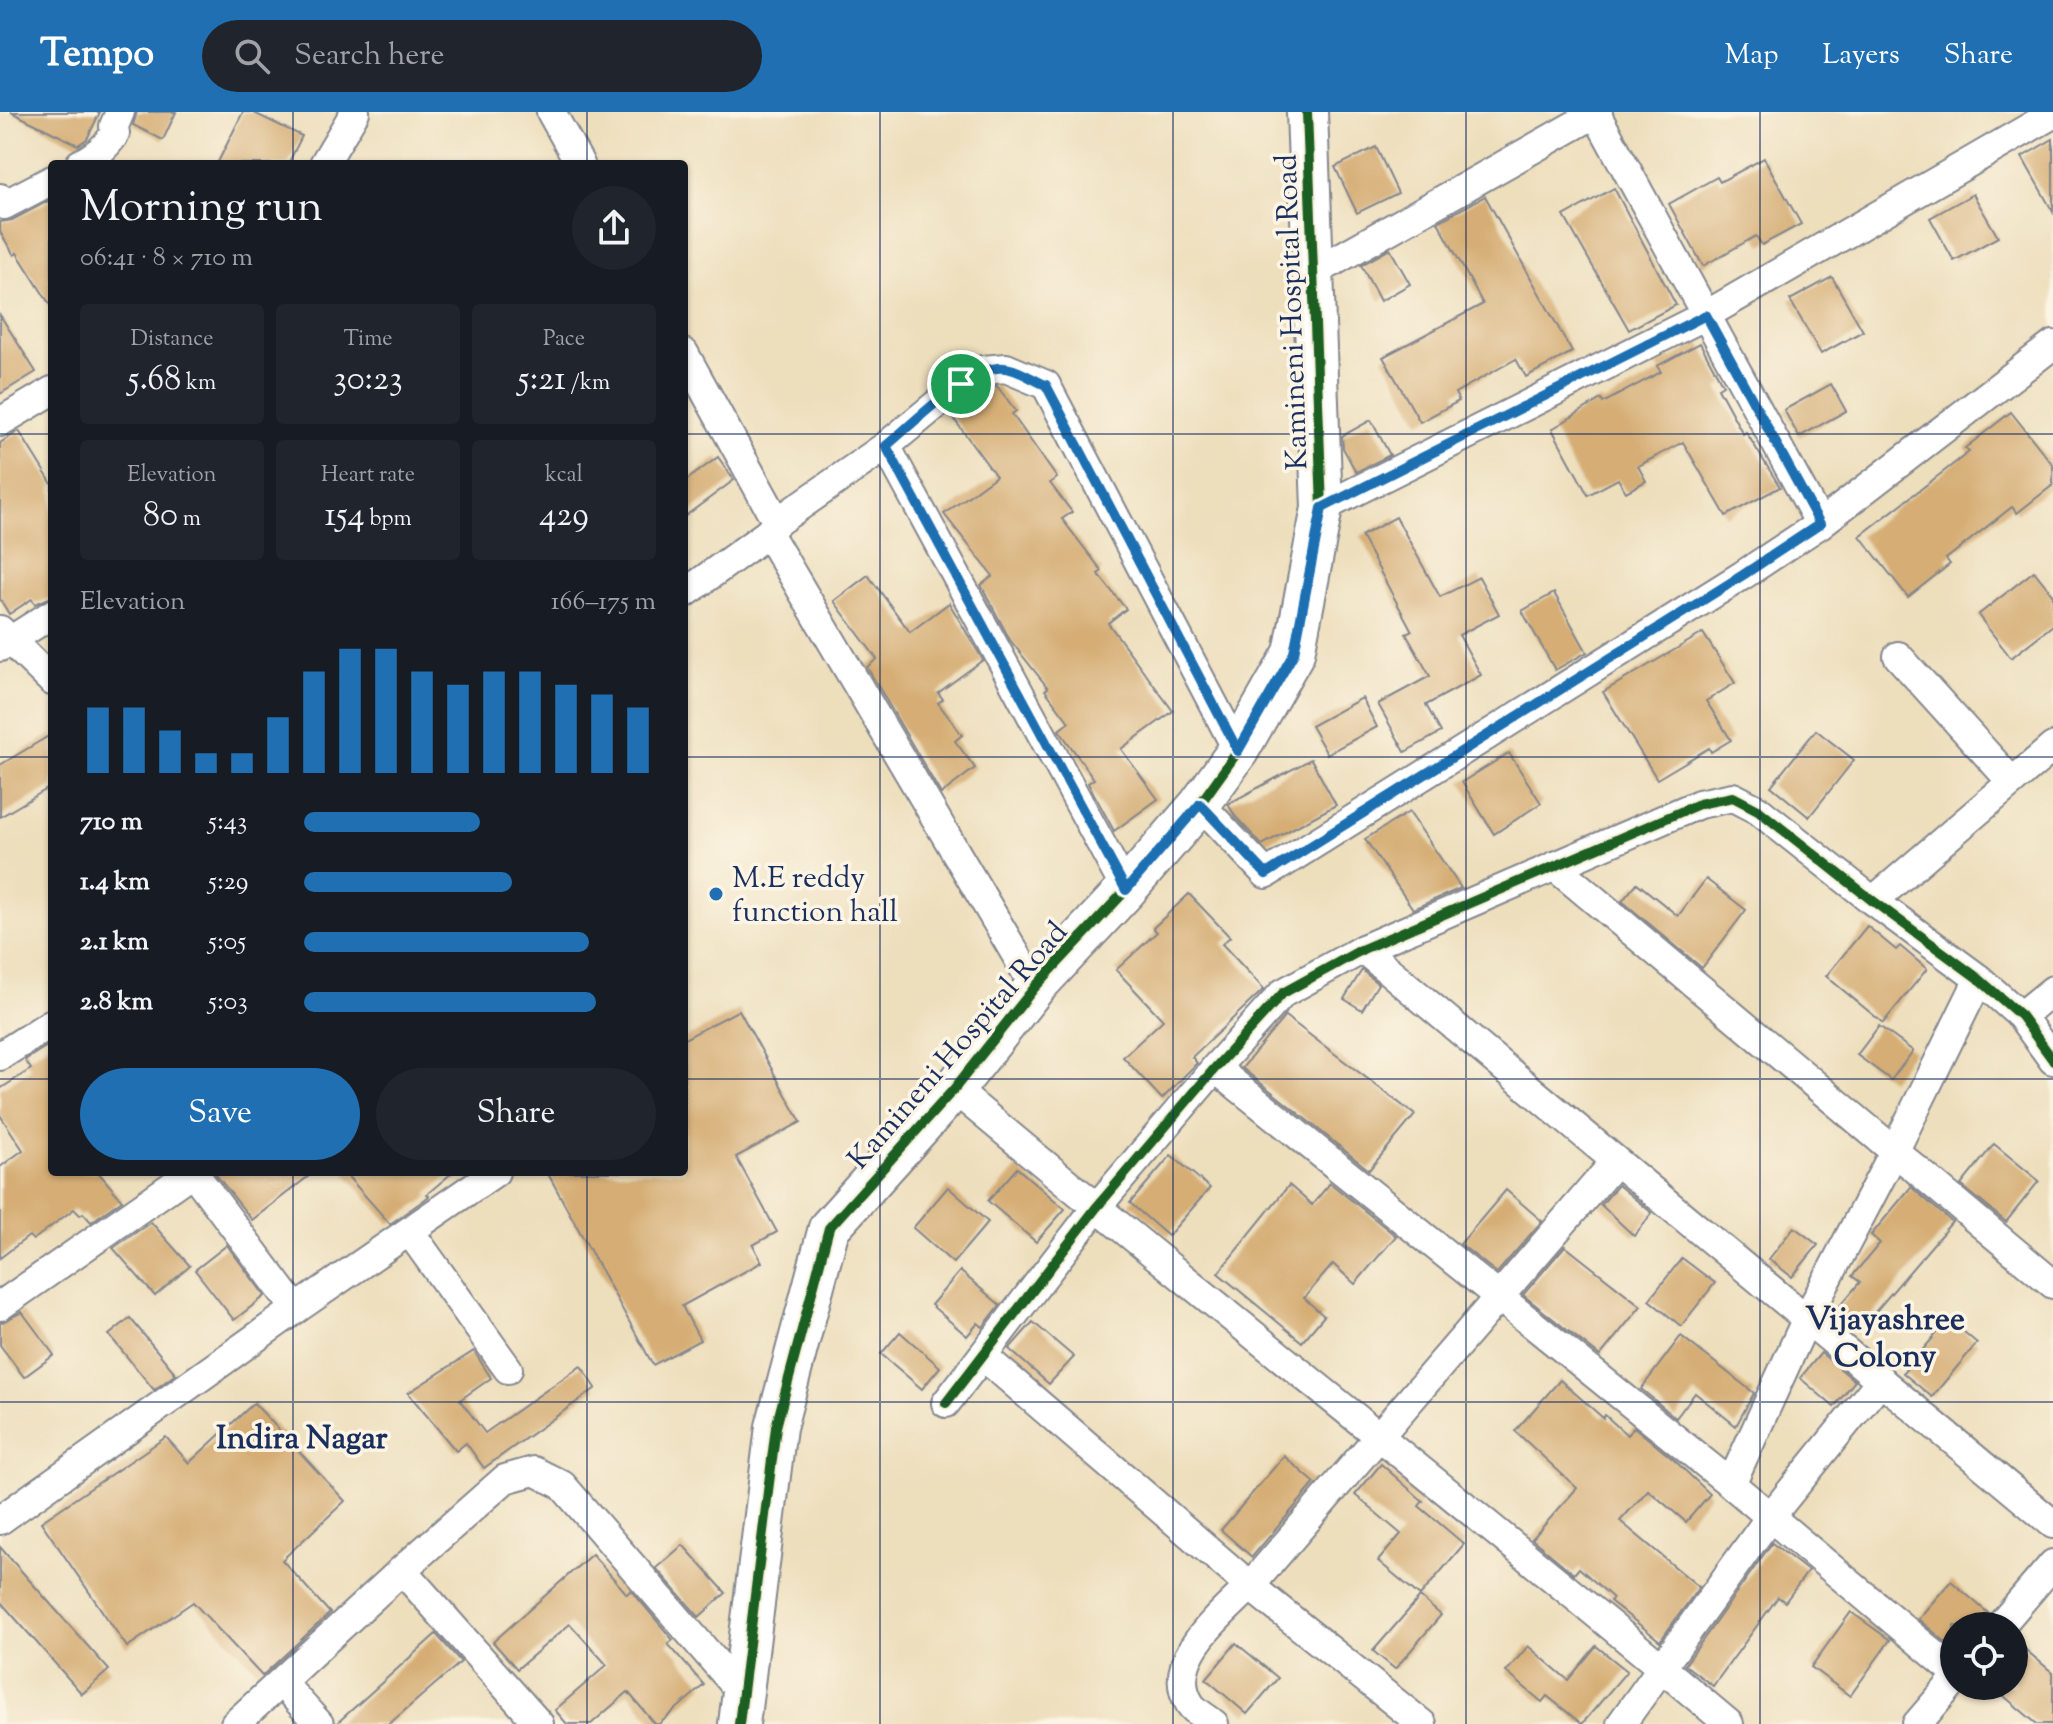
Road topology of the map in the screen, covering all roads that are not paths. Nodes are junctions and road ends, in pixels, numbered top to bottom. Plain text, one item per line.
1 (120, 112) edge
2 (355, 112) edge
3 (551, 112) edge
4 (1307, 112) edge
5 (1596, 112) edge
6 (2053, 114) edge
7 (87, 160) edge
8 (326, 160) edge
9 (578, 160) edge
10 (48, 182) edge
11 (1, 203) edge
12 (1313, 273) junction
13 (1706, 315) junction
14 (2053, 345) edge
15 (688, 361) edge
16 (48, 393) edge
17 (0, 422) edge
18 (886, 446) junction
19 (1322, 508) junction
20 (1820, 524) junction
21 (773, 527) junction
22 (688, 591) edge
23 (48, 616) edge
24 (3, 639) edge
25 (1898, 656) dead end
26 (48, 678) edge
27 (2053, 747) edge
28 (1238, 751) junction
29 (2012, 782) junction
30 (1200, 804) junction
31 (1554, 866) junction
32 (1126, 890) junction
33 (1873, 901) junction
34 (1363, 949) junction
35 (1979, 979) junction
36 (1035, 987) junction
37 (2053, 990) edge
38 (2021, 1016) junction
39 (48, 1026) edge
40 (0, 1056) edge
41 (2053, 1060) edge
42 (1215, 1068) junction
43 (954, 1089) junction
44 (1894, 1152) junction
45 (1615, 1162) junction
46 (187, 1176) edge
47 (196, 1176) edge
48 (489, 1176) edge
49 (1096, 1208) junction
50 (410, 1232) junction
51 (2053, 1284) edge
52 (1499, 1298) junction
53 (0, 1306) edge
54 (296, 1309) junction
55 (1807, 1318) junction
56 (983, 1356) junction
57 (508, 1369) dead end
58 (1881, 1380) junction
59 (946, 1403) dead end
60 (1380, 1435) junction
61 (1731, 1484) junction
62 (1770, 1517) junction
63 (0, 1520) edge
64 (2053, 1524) edge
65 (2053, 1564) edge
66 (402, 1570) junction
67 (1250, 1586) junction
68 (2012, 1612) edge
69 (1940, 1659) edge
70 (1662, 1667) junction
71 (282, 1683) junction
72 (1940, 1697) edge
73 (740, 1709) edge
74 (235, 1724) edge
75 (319, 1724) edge
76 (539, 1724) edge
77 (1214, 1724) edge
78 (1422, 1724) edge
79 (1621, 1724) edge
80 (1729, 1724) edge
81 (1917, 1724) edge

1 - 7 street
2 - 8 street
3 - 9 street
4 - 12 street, Kamineni Hospital Road
5 - 12 street
5 - 13 street
6 - 13 street
10 - 11 street
12 - 19 street, Kamineni Hospital Road
13 - 19 street
13 - 20 street
14 - 20 street
15 - 21 street
16 - 17 street
18 - 21 street
18 - 28 street
18 - 32 street
19 - 28 street, Kamineni Hospital Road
20 - 30 street
21 - 22 street
21 - 36 street
23 - 24 street
24 - 26 street
25 - 29 street
27 - 29 street
28 - 30 street, Kamineni Hospital Road
29 - 33 street
30 - 32 street, Kamineni Hospital Road
31 - 33 street
31 - 34 street
31 - 44 street
32 - 36 street, Kamineni Hospital Road
33 - 35 street
34 - 42 street
34 - 45 street
35 - 38 street
35 - 44 street
36 - 43 street, Kamineni Hospital Road
37 - 38 street
38 - 41 street
39 - 40 street
42 - 49 street
42 - 52 street
43 - 49 street
43 - 73 street, Kamineni Hospital Road
44 - 51 street
44 - 55 street
45 - 52 street
45 - 55 street
46 - 53 street
47 - 54 street
48 - 50 street
49 - 56 street
49 - 60 street
50 - 54 street
50 - 57 street
52 - 60 street
52 - 61 street
54 - 63 street
55 - 58 street
55 - 61 street
56 - 59 street
56 - 67 street
58 - 62 street
58 - 64 street
60 - 67 street
60 - 70 street
61 - 62 street
62 - 69 street
62 - 70 street
65 - 68 street
66 - 71 street
66 - 73 street
66 - 76 street
67 - 77 street
67 - 78 street
70 - 79 street
70 - 80 street
71 - 74 street
71 - 75 street
72 - 81 street

